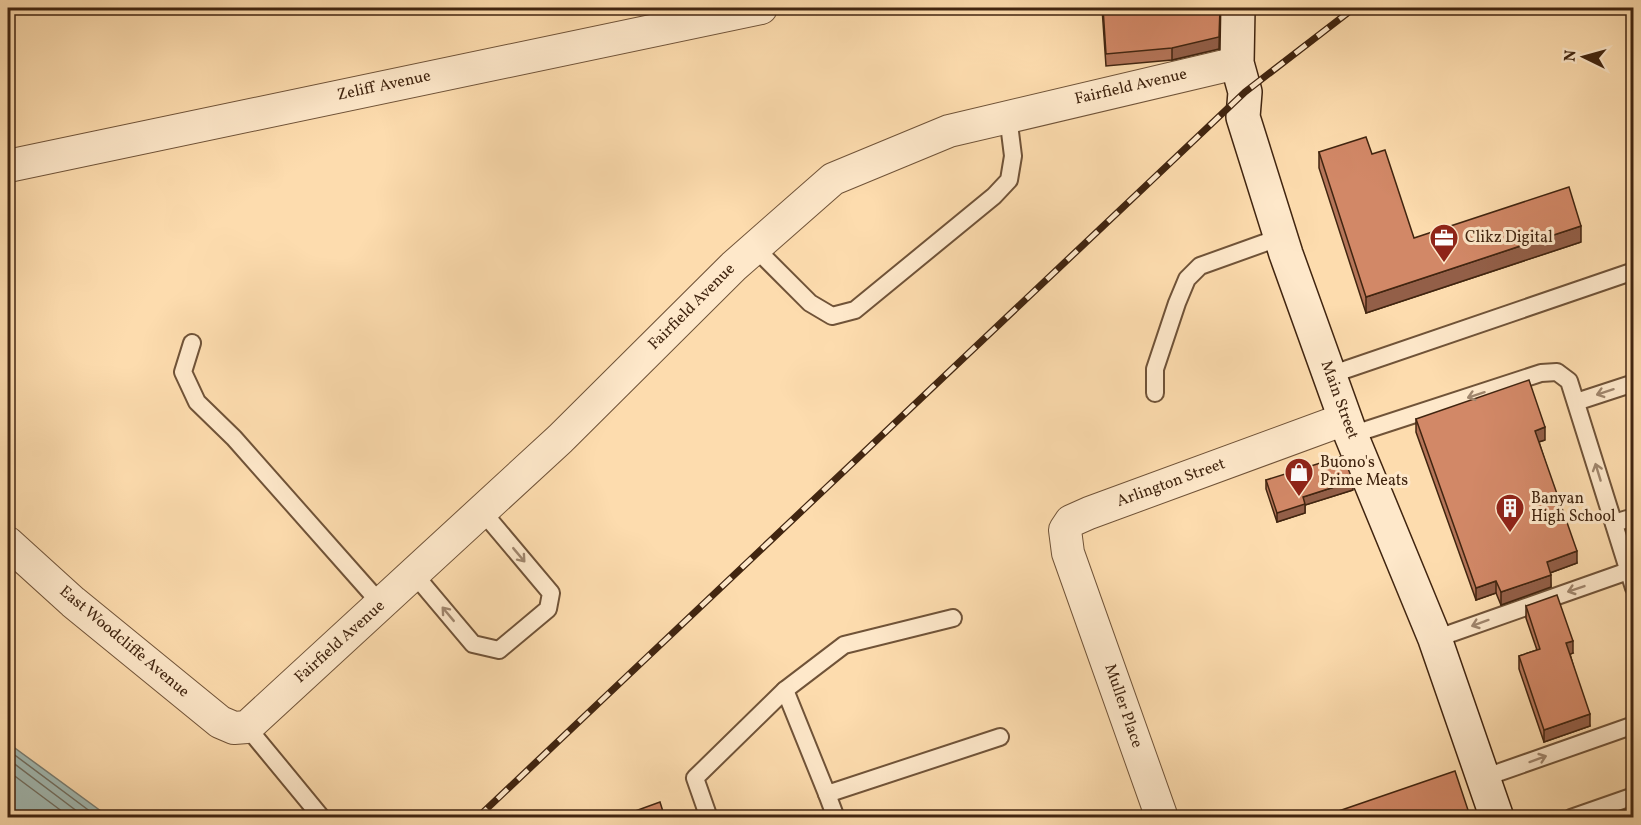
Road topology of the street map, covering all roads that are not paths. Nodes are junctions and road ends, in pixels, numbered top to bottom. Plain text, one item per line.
1 (760, 8) edge
2 (1238, 8) edge
3 (1237, 63) junction
4 (1008, 116) junction
5 (8, 166) edge
6 (1281, 237) junction
7 (754, 247) junction
8 (1634, 272) edge
9 (192, 343) dead end
10 (1330, 375) junction
11 (1634, 383) edge
12 (1155, 393) dead end
13 (1576, 402) junction
14 (1348, 427) junction
15 (482, 510) junction
16 (1634, 517) edge
17 (1614, 523) junction
18 (8, 543) edge
19 (1628, 571) junction
20 (414, 574) junction
21 (1634, 588) edge
22 (1083, 594) joint
23 (381, 604) junction
24 (953, 618) dead end
25 (1435, 639) junction
26 (785, 690) junction
27 (1634, 725) edge
28 (247, 727) junction
29 (1000, 737) dead end
30 (1483, 778) junction
31 (827, 794) junction
32 (1634, 796) edge
33 (322, 818) edge
34 (709, 818) edge
35 (836, 818) edge
36 (1162, 818) edge
37 (1497, 818) edge
38 (1571, 818) edge

1 - 5 street, Zeliff Avenue
2 - 3 main road, Main Street
3 - 4 street, Fairfield Avenue
3 - 6 main road, Main Street
4 - 7 street, Fairfield Avenue
4 - 7 lane
6 - 10 main road, Main Street
6 - 12 lane
7 - 15 street, Fairfield Avenue
8 - 10 lane
9 - 23 lane
10 - 14 main road, Main Street
11 -> 13 lane
13 -> 14 lane
17 -> 13 lane
14 - 22 street, Arlington Street
14 - 25 main road, Main Street
15 - 20 street, Fairfield Avenue
15 -> 20 lane
16 - 17 lane
17 - 19 lane
18 - 28 street, East Woodcliffe Avenue
19 - 21 lane
19 -> 25 lane
20 - 23 street, Fairfield Avenue
22 - 36 street, Muller Place
23 - 28 street, Fairfield Avenue
24 - 26 lane
25 - 30 main road, Main Street
26 - 31 lane
26 - 34 lane
30 -> 27 lane
28 - 33 lane
29 - 31 lane
30 - 37 main road, Main Street
31 - 35 lane
32 - 38 lane

